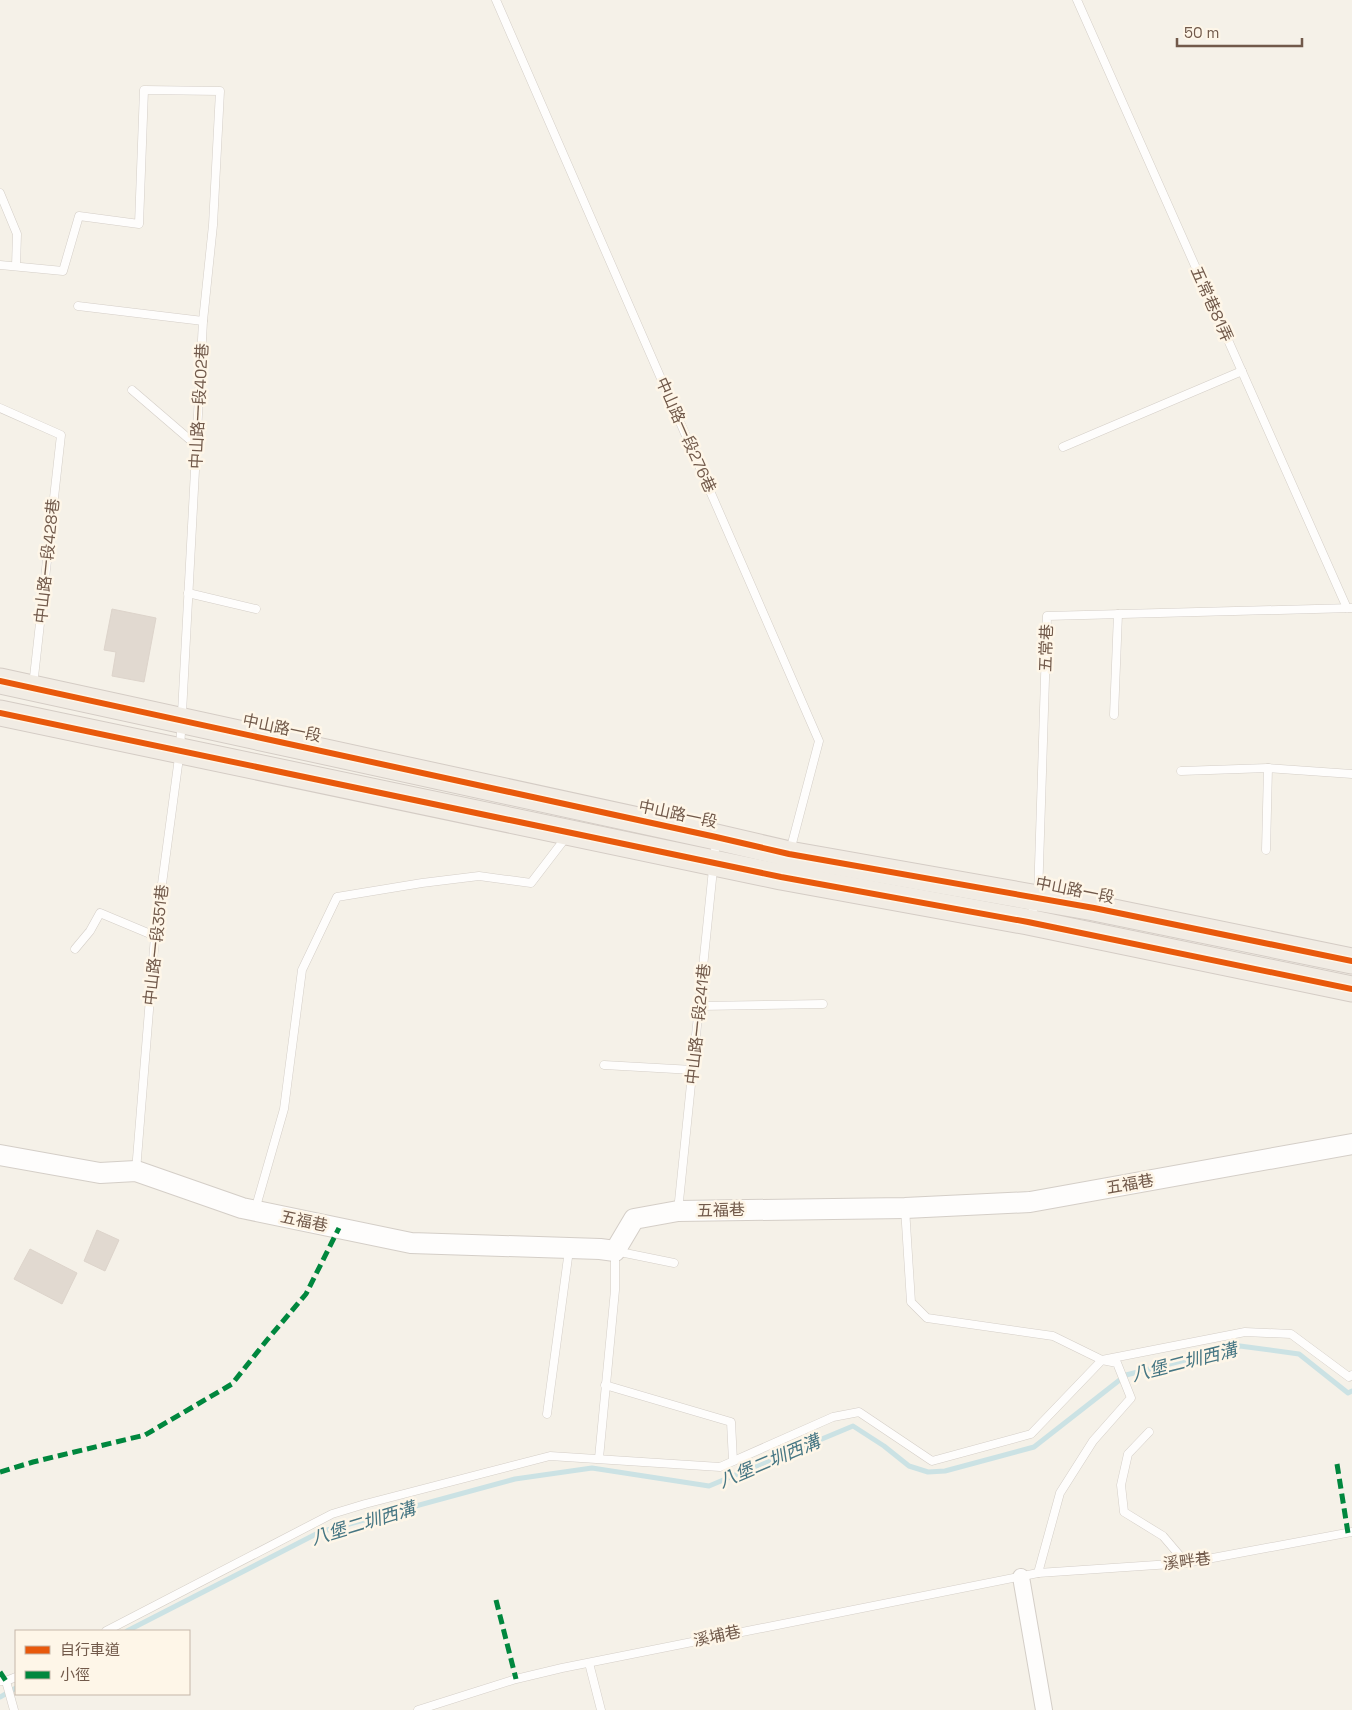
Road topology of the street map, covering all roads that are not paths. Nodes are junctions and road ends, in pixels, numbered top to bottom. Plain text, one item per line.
1 (496, 0) edge
2 (1077, 0) edge
3 (0, 193) edge
4 (0, 265) edge
5 (16, 266) junction
6 (78, 306) dead end
7 (203, 321) junction
8 (1242, 371) junction
9 (132, 390) dead end
10 (0, 408) edge
11 (196, 444) junction
12 (1063, 447) dead end
13 (188, 593) junction
14 (1349, 608) edge
15 (256, 609) dead end
16 (1118, 614) junction
17 (0, 681) edge
18 (33, 688) junction
19 (0, 713) edge
20 (1114, 715) dead end
21 (182, 720) junction
22 (180, 750) junction
23 (1268, 768) junction
24 (1181, 771) dead end
25 (1352, 774) edge
26 (570, 832) junction
27 (716, 836) junction
28 (1266, 850) dead end
29 (713, 863) junction
30 (785, 865) junction
31 (1038, 897) junction
32 (1028, 922) junction
33 (155, 936) junction
34 (75, 949) dead end
35 (1352, 961) edge
36 (1352, 988) edge
37 (823, 1004) dead end
38 (700, 1006) junction
39 (604, 1065) dead end
40 (693, 1070) junction
41 (1352, 1144) edge
42 (0, 1155) edge
43 (136, 1171) junction
44 (905, 1208) junction
45 (254, 1211) junction
46 (678, 1211) junction
47 (569, 1248) junction
48 (615, 1251) junction
49 (674, 1263) dead end
50 (1102, 1360) junction
51 (1352, 1375) edge
52 (605, 1385) junction
53 (547, 1414) dead end
54 (1149, 1432) dead end
55 (599, 1458) junction
56 (733, 1461) junction
57 (1352, 1532) edge
58 (1186, 1563) junction
59 (1038, 1573) junction
60 (1021, 1577) junction
61 (108, 1630) edge
62 (589, 1663) junction
63 (15, 1677) edge
64 (3, 1681) edge
65 (14, 1710) edge
66 (418, 1710) edge
67 (601, 1710) edge
68 (1044, 1710) edge

1 - 30 lane, 中山路一段276巷
2 - 8 lane, 五常巷81弄
3 - 5 lane
4 - 5 lane
5 - 7 lane, 中山路一段402巷
6 - 7 lane
7 - 11 lane, 中山路一段402巷
8 - 12 lane
8 - 14 lane, 五常巷81弄
9 - 11 lane
10 - 18 lane, 中山路一段428巷
11 - 13 lane, 中山路一段402巷
13 - 15 lane
13 - 21 lane, 中山路一段402巷
14 - 16 lane, 五常巷
16 - 20 lane
16 - 31 lane, 五常巷
17 - 18 main road, 中山路一段
18 - 21 main road, 中山路一段
19 - 22 main road, 中山路一段
21 - 22 lane, 中山路一段351巷
21 - 27 main road, 中山路一段
22 - 26 main road, 中山路一段
22 - 33 lane, 中山路一段351巷
23 - 24 lane
23 - 25 lane
23 - 28 lane
26 - 29 main road, 中山路一段
26 - 45 lane
27 - 29 lane, 中山路一段241巷
27 - 30 main road, 中山路一段
29 - 30 main road, 中山路一段
29 - 38 lane, 中山路一段241巷
30 - 31 main road, 中山路一段
30 - 32 main road, 中山路一段
31 - 32 lane, 五常巷
31 - 35 main road, 中山路一段
32 - 36 main road, 中山路一段
33 - 34 lane
33 - 43 lane, 中山路一段351巷
37 - 38 lane
38 - 40 lane, 中山路一段241巷
39 - 40 lane
40 - 46 lane, 中山路一段241巷
41 - 44 street, 五福巷
42 - 43 street, 五福巷
43 - 45 street, 五福巷
44 - 46 street, 五福巷
44 - 50 lane
45 - 47 street, 五福巷
46 - 48 street, 五福巷
47 - 48 street, 五福巷
47 - 53 lane
48 - 49 lane
48 - 52 lane
50 - 51 lane
50 - 56 lane
50 - 59 lane
52 - 55 lane
52 - 56 lane
54 - 58 lane
55 - 56 lane
55 - 61 lane
57 - 58 lane, 溪畔巷
58 - 59 lane, 溪畔巷
59 - 60 lane, 溪畔巷
60 - 62 lane, 溪埔巷
60 - 68 street
62 - 66 lane, 溪埔巷
62 - 67 lane
63 - 64 lane
64 - 65 lane

